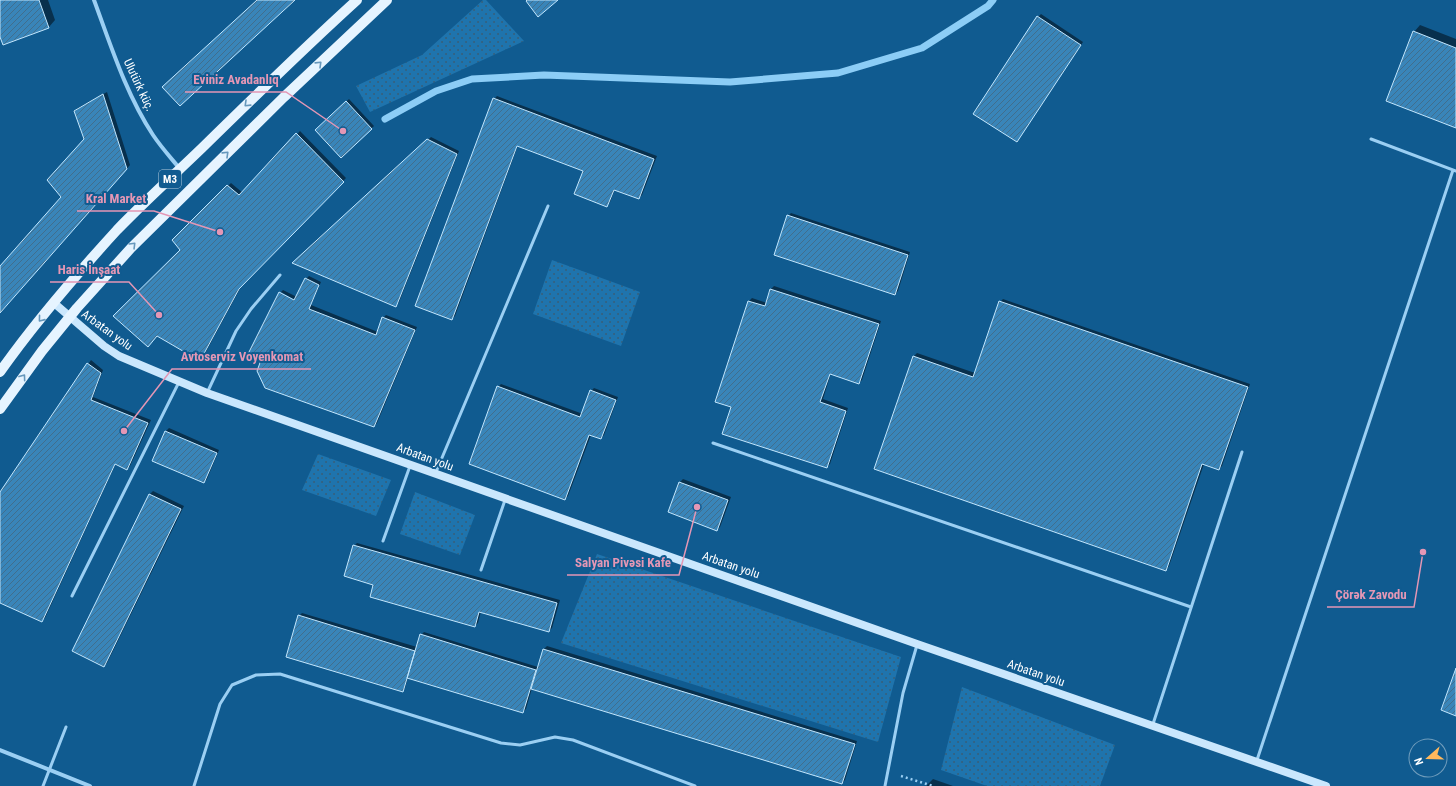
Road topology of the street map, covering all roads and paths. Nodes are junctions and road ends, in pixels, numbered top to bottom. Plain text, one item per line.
1 (94, 0) edge
2 (357, 0) edge
3 (388, 0) edge
4 (1371, 139) dead end
5 (180, 169) junction
6 (1454, 170) edge
7 (548, 206) dead end
8 (280, 275) dead end
9 (54, 303) junction
10 (70, 317) junction
11 (0, 372) edge
12 (179, 382) junction
13 (208, 393) junction
14 (0, 409) edge
15 (714, 443) dead end
16 (1242, 452) dead end
17 (410, 465) junction
18 (436, 474) junction
19 (505, 498) junction
20 (383, 541) dead end
21 (481, 570) dead end
22 (72, 596) dead end
23 (1191, 607) junction
24 (917, 644) junction
25 (1152, 726) junction
26 (66, 727) dead end
27 (0, 750) edge
28 (1256, 762) junction
29 (50, 770) junction
30 (888, 772) junction
31 (43, 786) edge
32 (90, 786) edge
33 (194, 786) edge
34 (695, 786) edge
35 (885, 786) edge
36 (933, 786) edge
37 (1326, 786) edge

1 - 5 street, Ulutürk küç.
2 -> 5 main road, M3
10 -> 3 main road
4 - 6 lane
5 - 9 main road, M3
6 - 28 lane
7 - 18 lane
8 - 13 lane
9 - 10 main road, Arbatan yolu
9 -> 11 main road, M3
10 - 12 main road, Arbatan yolu
14 -> 10 main road
12 - 13 main road, Arbatan yolu
12 - 22 lane
13 - 17 main road, Arbatan yolu
15 - 23 lane
16 - 23 lane
17 - 18 main road, Arbatan yolu
17 - 20 lane
18 - 19 main road, Arbatan yolu
19 - 21 lane
19 - 24 main road, Arbatan yolu
23 - 25 lane
24 - 25 main road, Arbatan yolu
24 - 30 lane
25 - 28 main road, Arbatan yolu
26 - 29 lane
27 - 29 street
28 - 37 main road, Arbatan yolu
29 - 31 lane
29 - 32 street
30 - 35 lane
30 - 36 path
33 - 34 lane

